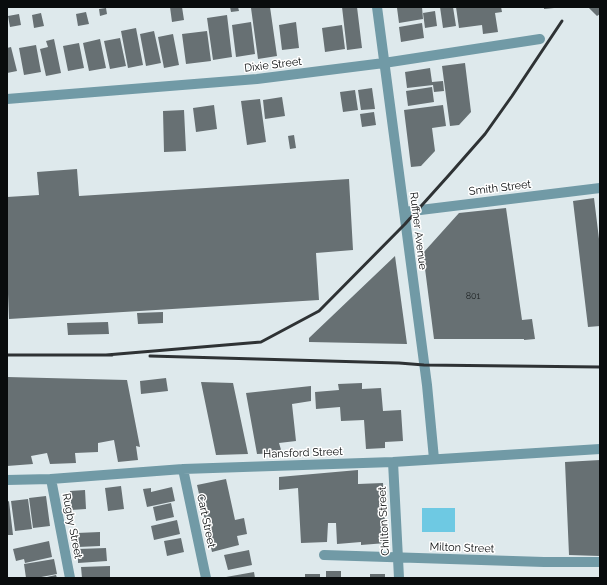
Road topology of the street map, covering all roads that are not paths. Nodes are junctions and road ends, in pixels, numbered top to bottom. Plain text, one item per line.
1 (377, 7) edge
2 (540, 39) dead end
3 (384, 63) junction
4 (7, 99) edge
5 (600, 188) edge
6 (404, 212) junction
7 (600, 450) edge
8 (434, 459) junction
9 (393, 462) junction
10 (183, 469) junction
11 (50, 479) junction
12 (7, 480) edge
13 (324, 555) dead end
14 (398, 558) junction
15 (600, 562) edge
16 (70, 578) edge
17 (206, 578) edge
18 (399, 578) edge

1 - 3 street, Ruffner Avenue
2 - 3 street, Dixie Street
3 - 4 street, Dixie Street
3 - 6 street, Ruffner Avenue
5 - 6 street, Smith Street
6 - 8 street, Ruffner Avenue
7 - 8 street, Hansford Street
8 - 9 street, Hansford Street
9 - 10 street, Hansford Street
9 - 14 street, Chilton Street
10 - 11 street, Hansford Street
10 - 17 street, Cart Street
11 - 12 street, Hansford Street
11 - 16 street, Rugby Street
13 - 14 street, Milton Street
14 - 15 street, Milton Street
14 - 18 street, Chilton Street

